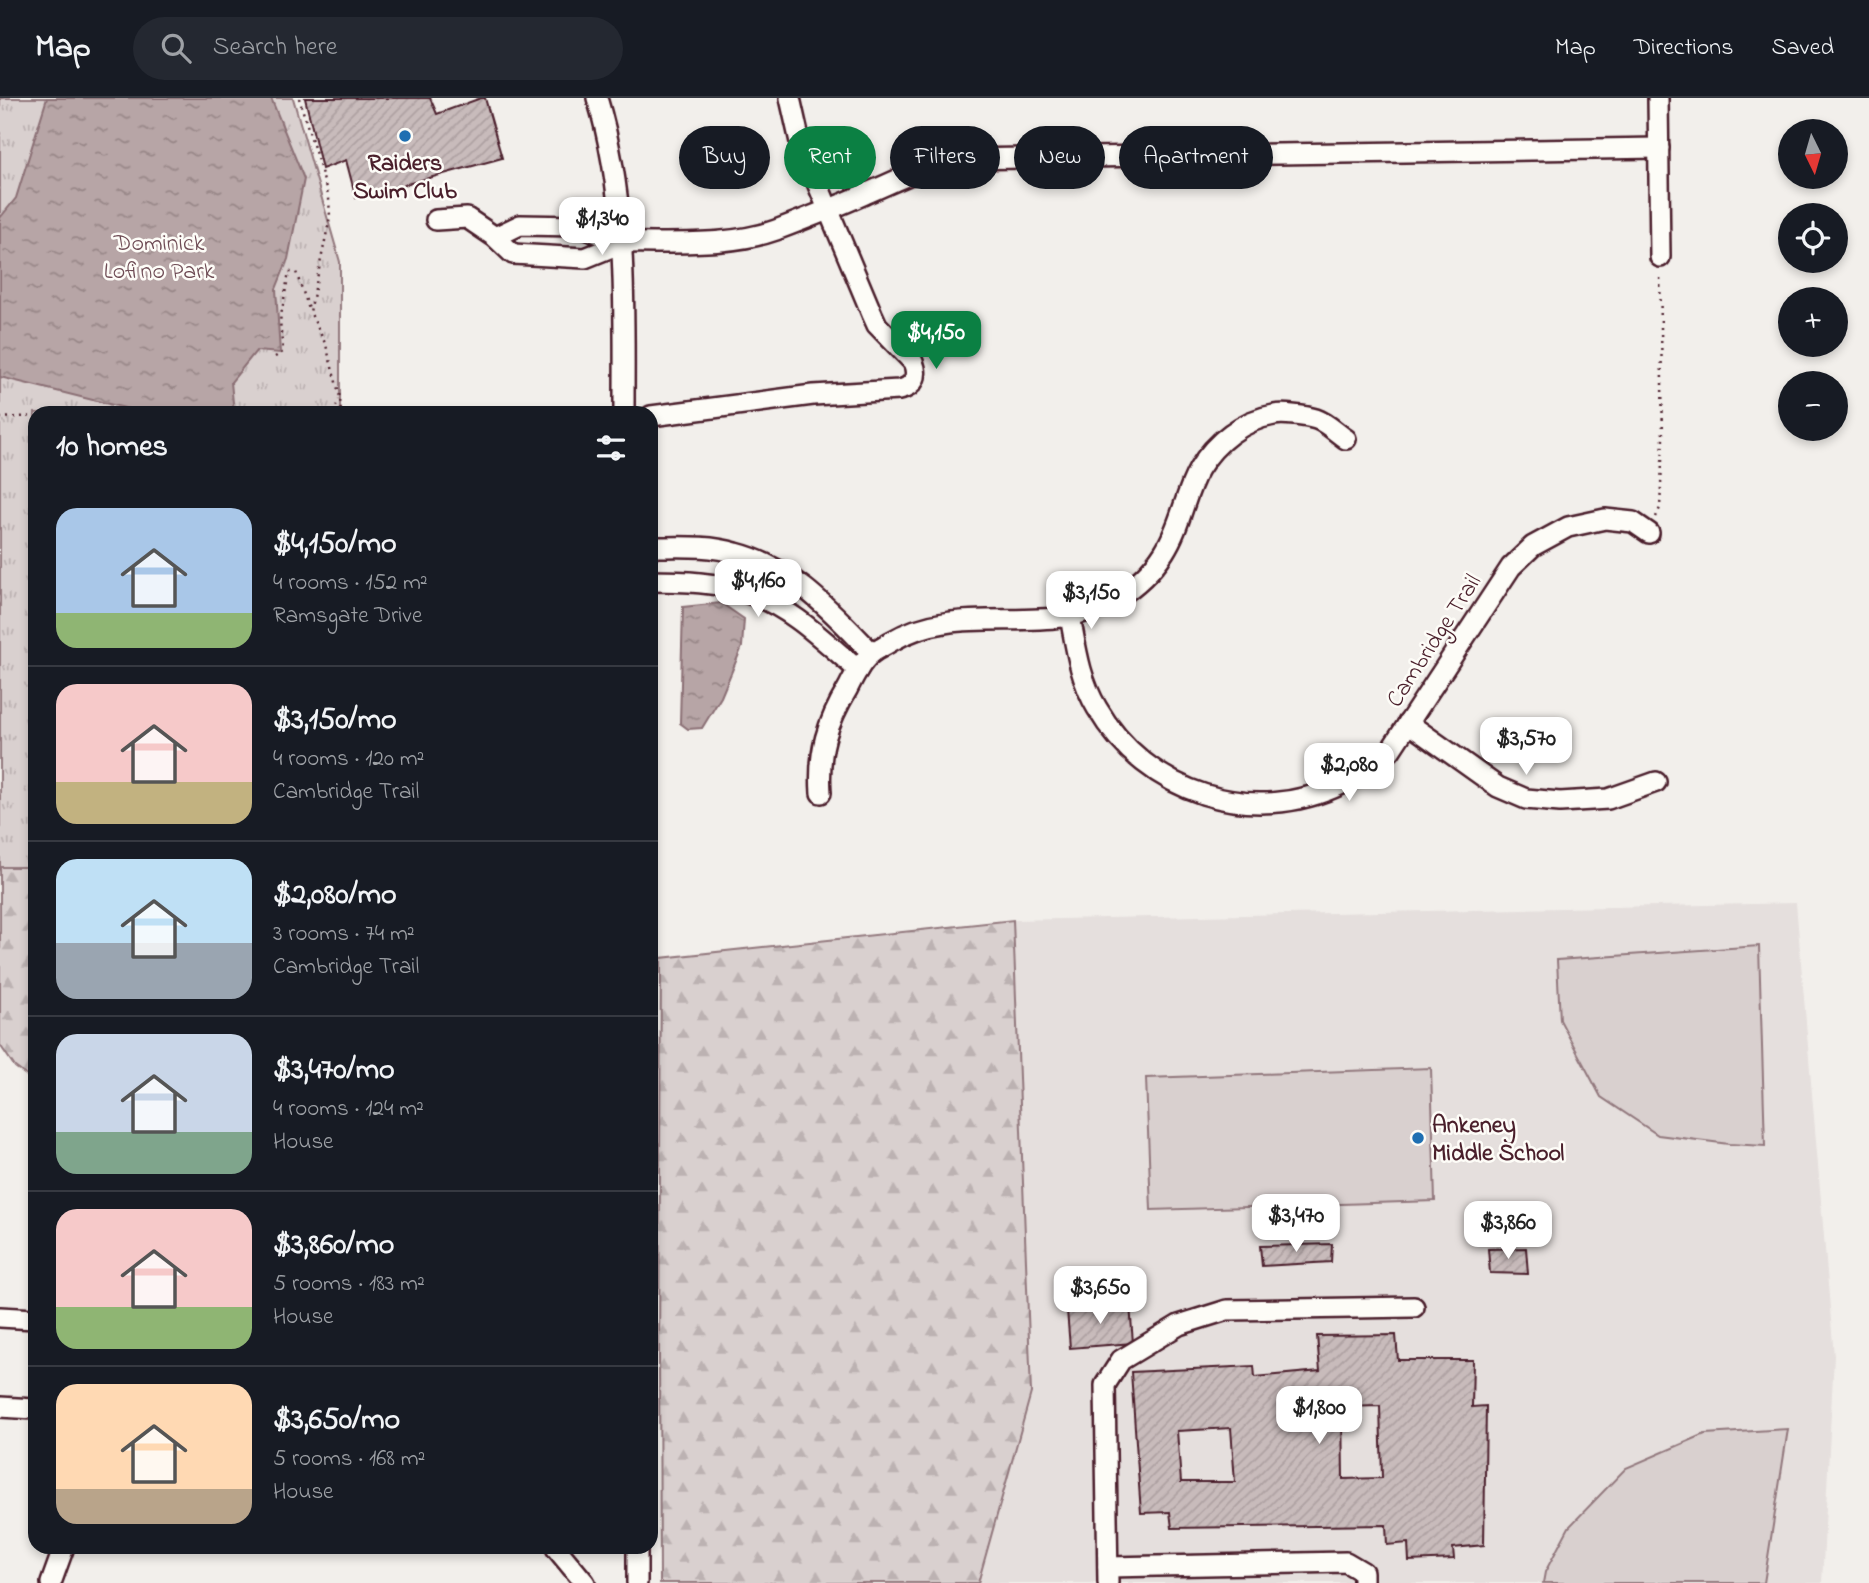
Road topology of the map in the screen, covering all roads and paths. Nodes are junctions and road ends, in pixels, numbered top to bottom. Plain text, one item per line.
1 (299, 98) edge
2 (597, 98) edge
3 (790, 98) edge
4 (1658, 98) edge
5 (1659, 148) junction
6 (828, 209) junction
7 (436, 220) dead end
8 (495, 237) junction
9 (622, 243) junction
10 (1660, 257) joint
11 (310, 312) junction
12 (275, 357) dead end
13 (340, 397) junction
14 (336, 406) edge
15 (341, 406) edge
16 (624, 406) edge
17 (658, 415) edge
18 (28, 416) edge
19 (0, 418) edge
20 (1346, 439) dead end
21 (1649, 533) joint
22 (658, 547) edge
23 (658, 581) edge
24 (1070, 616) junction
25 (872, 653) junction
26 (858, 670) junction
27 (1408, 723) junction
28 (1656, 782) dead end
29 (821, 793) dead end
30 (1414, 1307) dead end
31 (0, 1317) edge
32 (28, 1319) edge
33 (0, 1407) edge
34 (28, 1409) edge
35 (61, 1554) edge
36 (561, 1554) edge
37 (636, 1554) edge
38 (1108, 1575) edge
39 (51, 1583) edge
40 (585, 1583) edge
41 (637, 1583) edge
42 (1363, 1583) edge

1 - 11 path
2 - 9 street
3 - 6 street
4 - 5 street
5 - 6 street
5 - 10 street
6 - 9 street
6 - 17 street
7 - 8 street
8 - 9 street
8 - 9 street
9 - 16 street
10 - 21 path
11 - 12 path
11 - 13 path
13 - 14 path
13 - 15 path
18 - 19 path
20 - 24 street
21 - 27 street, Cambridge Trail
22 - 25 street
23 - 26 street
24 - 25 street
24 - 27 street, Cambridge Trail
25 - 26 street
26 - 29 street
27 - 28 street
30 - 38 street
31 - 32 street
33 - 34 street
35 - 39 street
36 - 40 street
37 - 41 street
38 - 42 street

